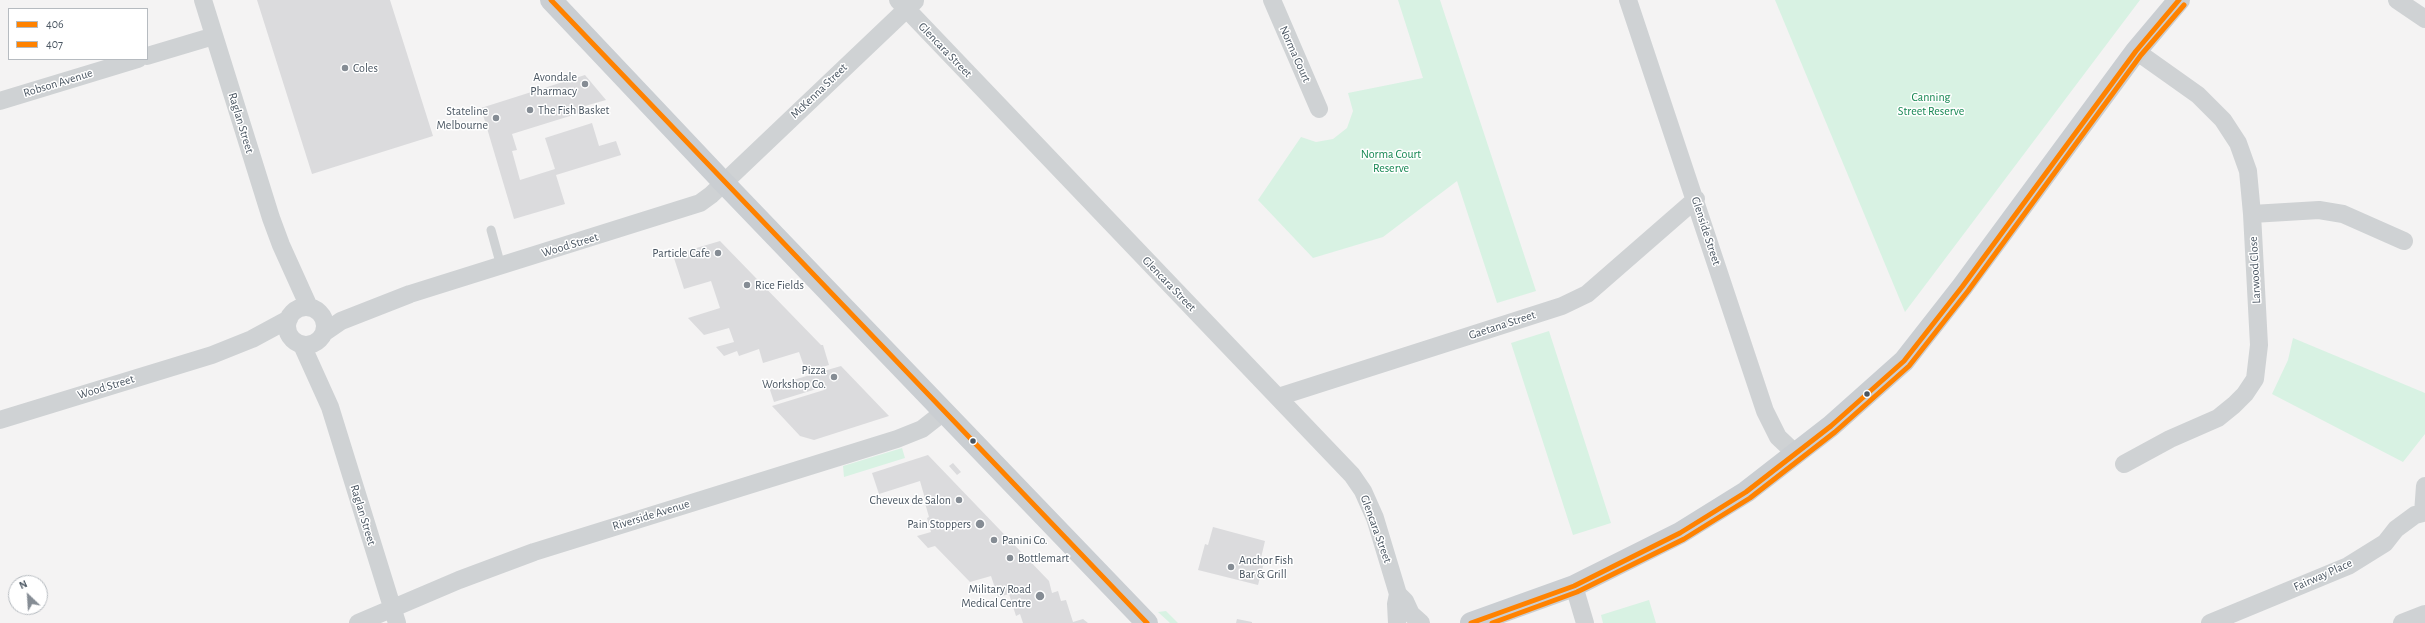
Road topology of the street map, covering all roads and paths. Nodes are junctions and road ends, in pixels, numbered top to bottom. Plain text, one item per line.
1 (203, 0) edge
2 (551, 0) edge
3 (1272, 0) edge
4 (1628, 0) edge
5 (2179, 0) edge
6 (2397, 0) edge
7 (906, 3) edge
8 (2425, 19) edge
9 (214, 36) junction
10 (2136, 51) junction
11 (148, 56) edge
12 (135, 60) edge
13 (0, 101) edge
14 (1319, 109) dead end
15 (724, 183) junction
16 (1696, 199) junction
17 (2252, 214) junction
18 (491, 230) dead end
19 (2404, 241) dead end
20 (501, 266) junction
21 (410, 294) junction
22 (303, 313) junction
23 (323, 335) junction
24 (297, 343) junction
25 (212, 355) junction
26 (1278, 397) junction
27 (330, 407) junction
28 (945, 411) junction
29 (0, 420) edge
30 (1796, 454) junction
31 (2124, 464) dead end
32 (2425, 486) edge
33 (2424, 515) edge
34 (1574, 586) junction
35 (1398, 594) junction
36 (2425, 614) edge
37 (394, 615) edge
38 (2217, 622) edge
39 (358, 623) edge
40 (1147, 623) edge
41 (1397, 623) edge
42 (1421, 623) edge
43 (1471, 623) edge
44 (1585, 623) edge
45 (2402, 623) edge

1 - 9 street, Raglan Street
2 - 15 main road
3 - 14 street, Norma Court
4 - 16 street, Glenside Street
5 - 10 main road
6 - 8 street
7 - 15 street, McKenna Street
7 - 26 street, Glencara Street
9 - 11 street
9 - 22 street, Raglan Street
10 - 17 street, Larwood Close
10 - 30 main road
12 - 13 street, Robson Avenue
15 - 20 street, Wood Street
15 - 28 main road
16 - 26 street, Gaetana Street
16 - 30 street, Glenside Street
17 - 19 street
17 - 31 street, Larwood Close
18 - 20 lane
20 - 21 street, Wood Street
21 - 22 street, Wood Street
21 - 23 street, Wood Street
22 - 23 street
22 - 24 street
22 - 25 street, Wood Street
23 - 24 street
23 - 27 street, Raglan Street
24 - 25 street, Wood Street
24 - 27 street, Raglan Street
25 - 29 street, Wood Street
26 - 35 street, Glencara Street
27 - 37 street, Raglan Street
28 - 37 street, Riverside Avenue
28 - 40 main road
30 - 34 main road
32 - 33 street, Fairway Place
33 - 38 street, Fairway Place
34 - 43 main road
34 - 44 street
35 - 41 street, Glencara Street
35 - 42 street, Glencara Street
36 - 45 street
37 - 39 street, Riverside Avenue

